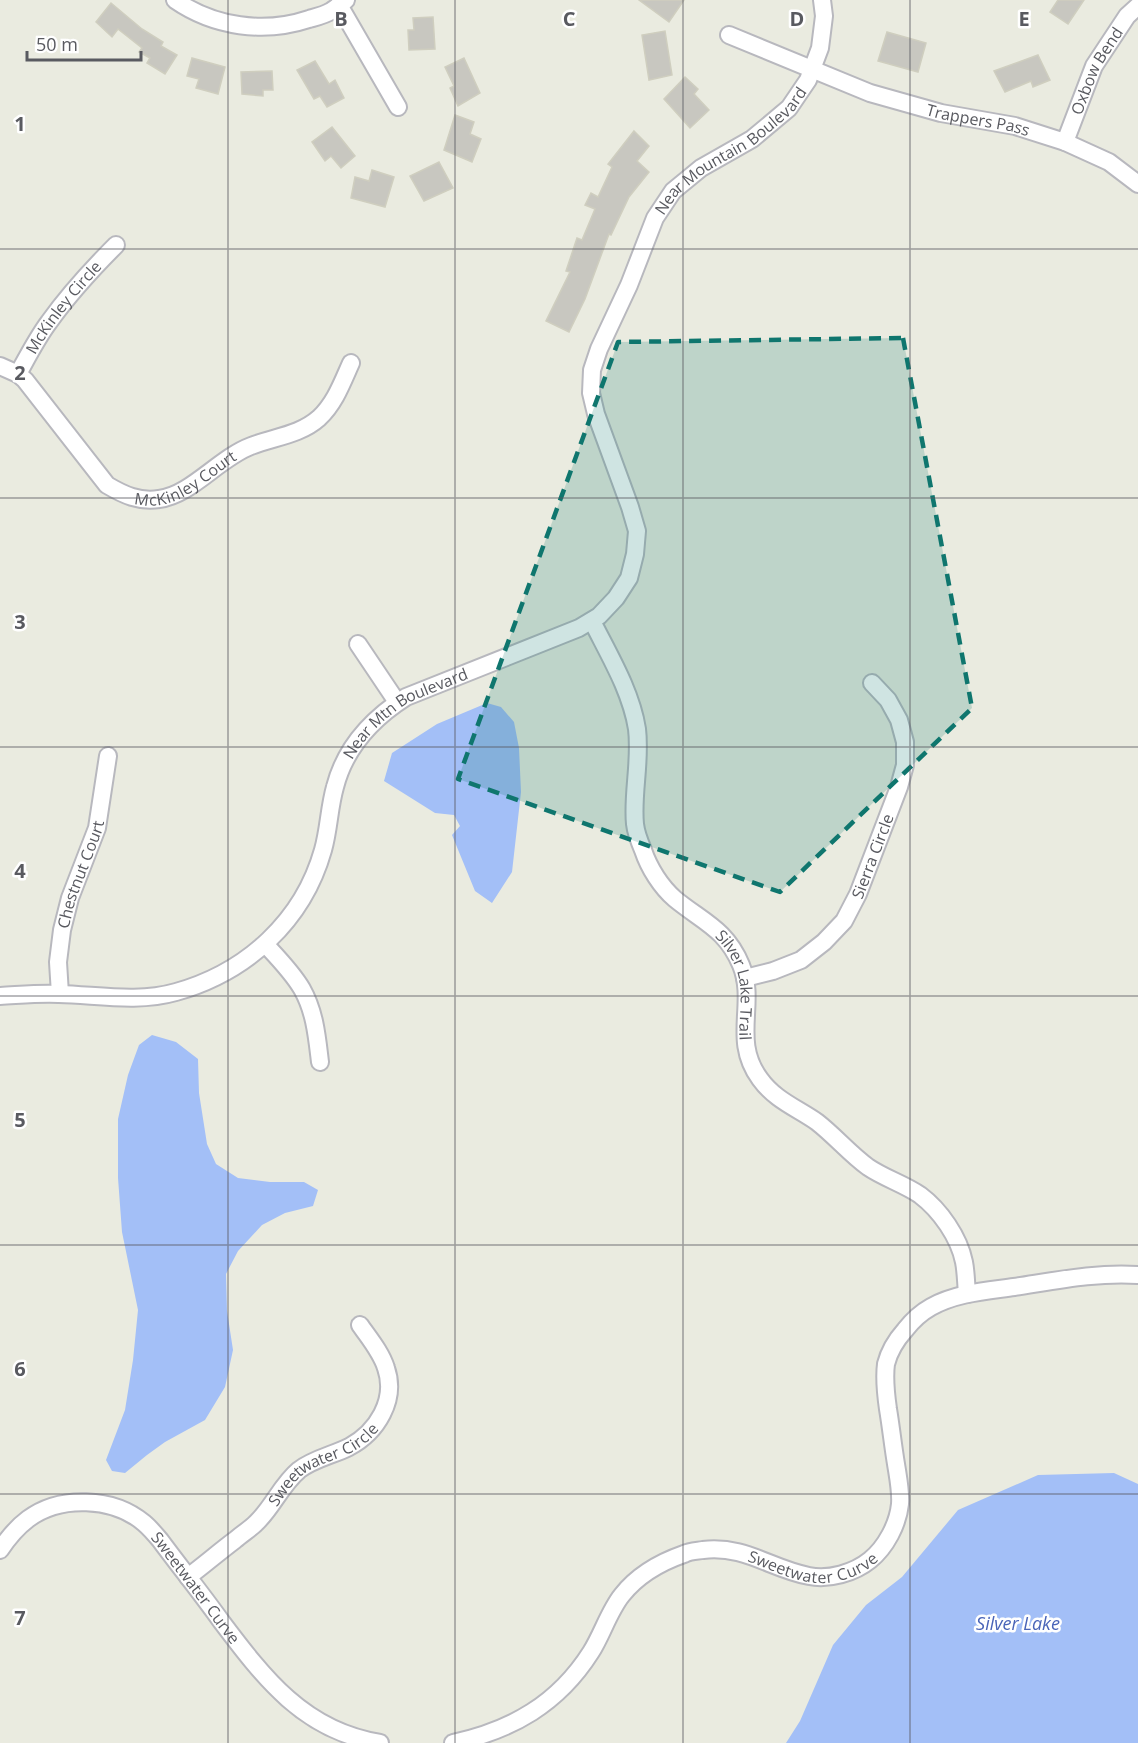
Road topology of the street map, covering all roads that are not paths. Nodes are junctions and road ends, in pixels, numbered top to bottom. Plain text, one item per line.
1 (175, 0) edge
2 (822, 0) edge
3 (342, 3) edge
4 (1138, 6) edge
5 (729, 35) dead end
6 (812, 70) junction
7 (398, 107) dead end
8 (1065, 142) junction
9 (1138, 184) edge
10 (116, 244) dead end
11 (623, 297) joint
12 (351, 363) dead end
13 (0, 366) edge
14 (18, 374) junction
15 (592, 621) junction
16 (358, 644) dead end
17 (872, 683) dead end
18 (397, 702) junction
19 (108, 756) dead end
20 (265, 944) junction
21 (744, 978) junction
22 (60, 994) junction
23 (0, 996) edge
24 (320, 1062) dead end
25 (1138, 1275) edge
26 (967, 1294) junction
27 (360, 1325) dead end
28 (0, 1550) edge
29 (188, 1577) junction
30 (380, 1743) edge
31 (453, 1743) edge

1 - 3 street
2 - 6 street, Near Mountain Boulevard
3 - 7 street
4 - 8 street, Oxbow Bend
5 - 6 street, Trappers Pass
6 - 8 street, Trappers Pass
6 - 11 street, Near Mountain Boulevard
8 - 9 street, Trappers Pass
10 - 14 street, McKinley Circle
11 - 15 street, Near Mtn Boulevard
12 - 14 street, McKinley Court
13 - 14 street, McKinley Court
15 - 18 street, Near Mtn Boulevard
15 - 21 street, Silver Lake Trail
16 - 18 street
17 - 21 street, Sierra Circle
18 - 20 street, Near Mtn Boulevard
19 - 22 street, Chestnut Court
20 - 22 street, Near Mtn Boulevard
20 - 24 street
21 - 26 street, Silver Lake Trail
22 - 23 street, Near Mtn Boulevard
25 - 26 street, Sweetwater Curve
26 - 31 street, Sweetwater Curve
27 - 29 street, Sweetwater Circle
28 - 29 street, Sweetwater Curve
29 - 30 street, Sweetwater Curve

